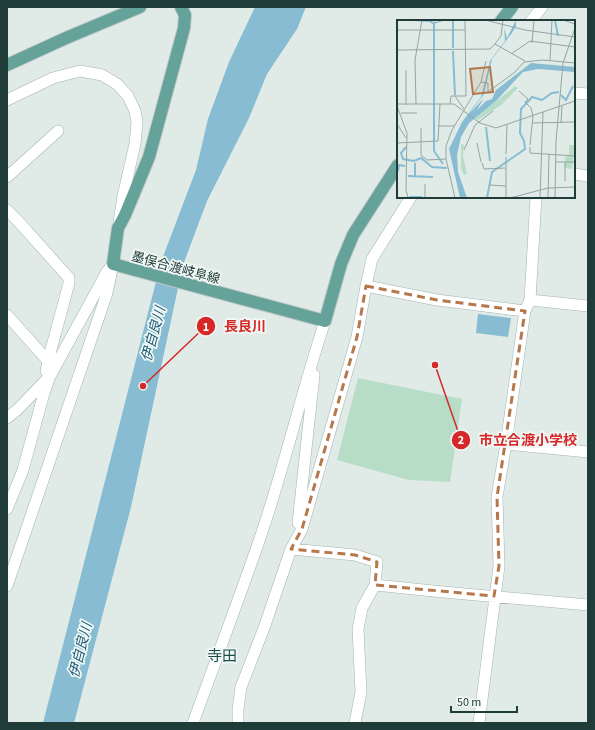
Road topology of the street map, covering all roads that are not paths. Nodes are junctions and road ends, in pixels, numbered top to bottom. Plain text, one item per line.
1 (140, 7) edge
2 (181, 7) edge
3 (512, 7) edge
4 (535, 7) edge
5 (542, 7) edge
6 (502, 20) edge
7 (530, 20) edge
8 (531, 20) edge
9 (7, 65) edge
10 (575, 93) edge
11 (588, 94) edge
12 (7, 100) edge
13 (58, 131) dead end
14 (396, 170) edge
15 (575, 174) edge
16 (588, 176) edge
17 (7, 177) edge
18 (409, 198) edge
19 (536, 198) edge
20 (7, 210) edge
21 (118, 228) junction
22 (113, 264) junction
23 (366, 286) junction
24 (530, 300) junction
25 (588, 306) edge
26 (525, 311) junction
27 (7, 314) edge
28 (320, 320) junction
29 (48, 361) junction
30 (312, 361) junction
31 (50, 376) junction
32 (7, 418) edge
33 (506, 444) junction
34 (588, 452) edge
35 (7, 508) edge
36 (294, 544) junction
37 (375, 585) junction
38 (7, 586) edge
39 (494, 596) junction
40 (588, 605) edge
41 (241, 687) junction
42 (201, 701) junction
43 (193, 723) edge
44 (199, 723) edge
45 (231, 723) edge
46 (238, 723) edge
47 (355, 723) edge
48 (479, 723) edge

1 - 9 main road
2 - 21 main road, 墨俣合渡岐阜線
3 - 6 main road
4 - 7 street
5 - 8 street
10 - 11 street
12 - 21 street
13 - 17 street
14 - 28 main road
15 - 16 street
18 - 23 street
19 - 24 street
20 - 29 street
21 - 22 main road, 墨俣合渡岐阜線
22 - 28 main road, 墨俣合渡岐阜線
22 - 31 street
22 - 38 street
23 - 26 street
23 - 36 street
24 - 25 street
24 - 26 street
26 - 33 street
27 - 29 street
28 - 30 street
29 - 31 street
30 - 36 street
30 - 42 street
31 - 32 street
31 - 35 street
33 - 34 street
33 - 39 street
36 - 37 street
36 - 41 street
37 - 39 street
37 - 47 street
39 - 40 street
39 - 48 street
41 - 45 street
41 - 46 street
42 - 43 street
42 - 44 street

